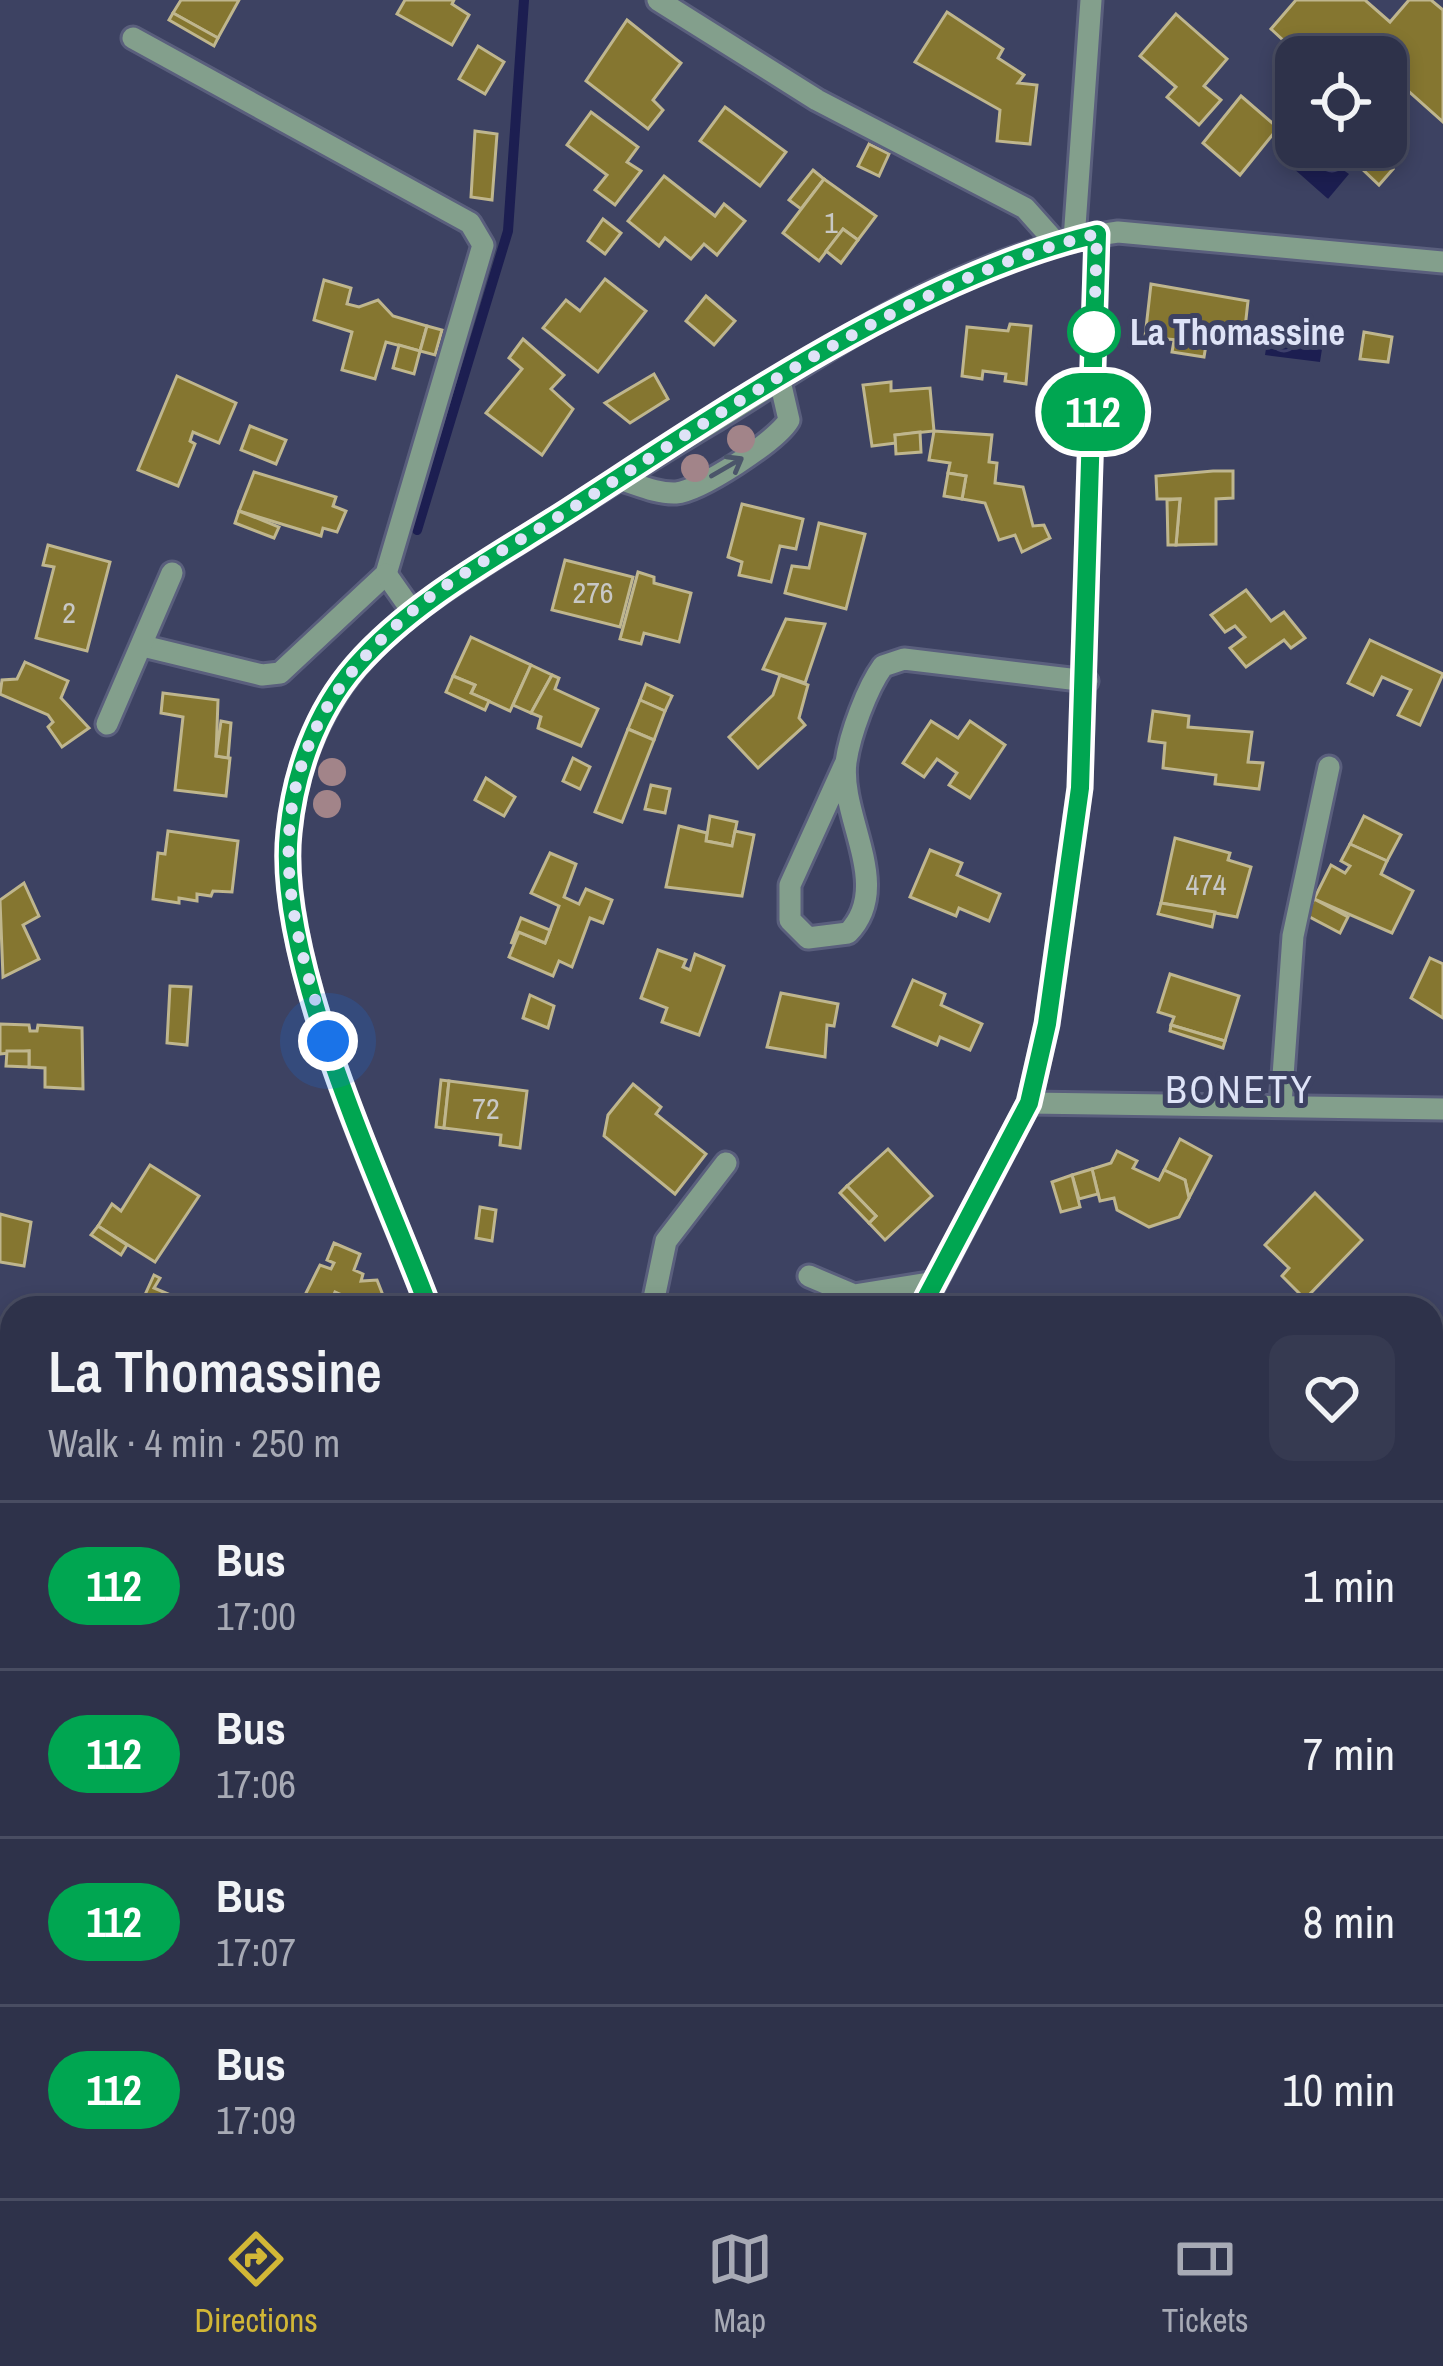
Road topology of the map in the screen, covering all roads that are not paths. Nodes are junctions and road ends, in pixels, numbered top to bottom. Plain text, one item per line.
1 (658, 0) edge
2 (1091, 0) edge
3 (133, 38) dead end
4 (1097, 234) junction
5 (1066, 242) junction
6 (1443, 262) edge
7 (780, 381) junction
8 (619, 478) junction
9 (172, 572) dead end
10 (386, 574) junction
11 (412, 611) junction
12 (143, 646) junction
13 (1087, 681) junction
14 (107, 724) dead end
15 (845, 764) junction
16 (1329, 767) dead end
17 (1029, 1103) junction
18 (1281, 1104) junction
19 (1443, 1109) edge
20 (726, 1163) dead end
21 (809, 1276) dead end
22 (935, 1282) junction
23 (424, 1296) edge
24 (654, 1296) edge
25 (928, 1296) edge

1 - 5 street
2 - 5 street
3 - 10 street
4 - 5 street
4 - 6 street
4 - 13 street
5 - 7 street
7 - 8 street
8 -> 7 street
8 - 11 street
9 - 12 street
10 - 11 street
10 - 12 street
11 - 23 street
12 - 14 street
13 - 15 street
13 - 17 street
15 - 15 street
16 - 18 street
17 - 18 street
17 - 22 street
18 - 19 street
20 - 24 street
21 - 22 street
22 - 25 street

